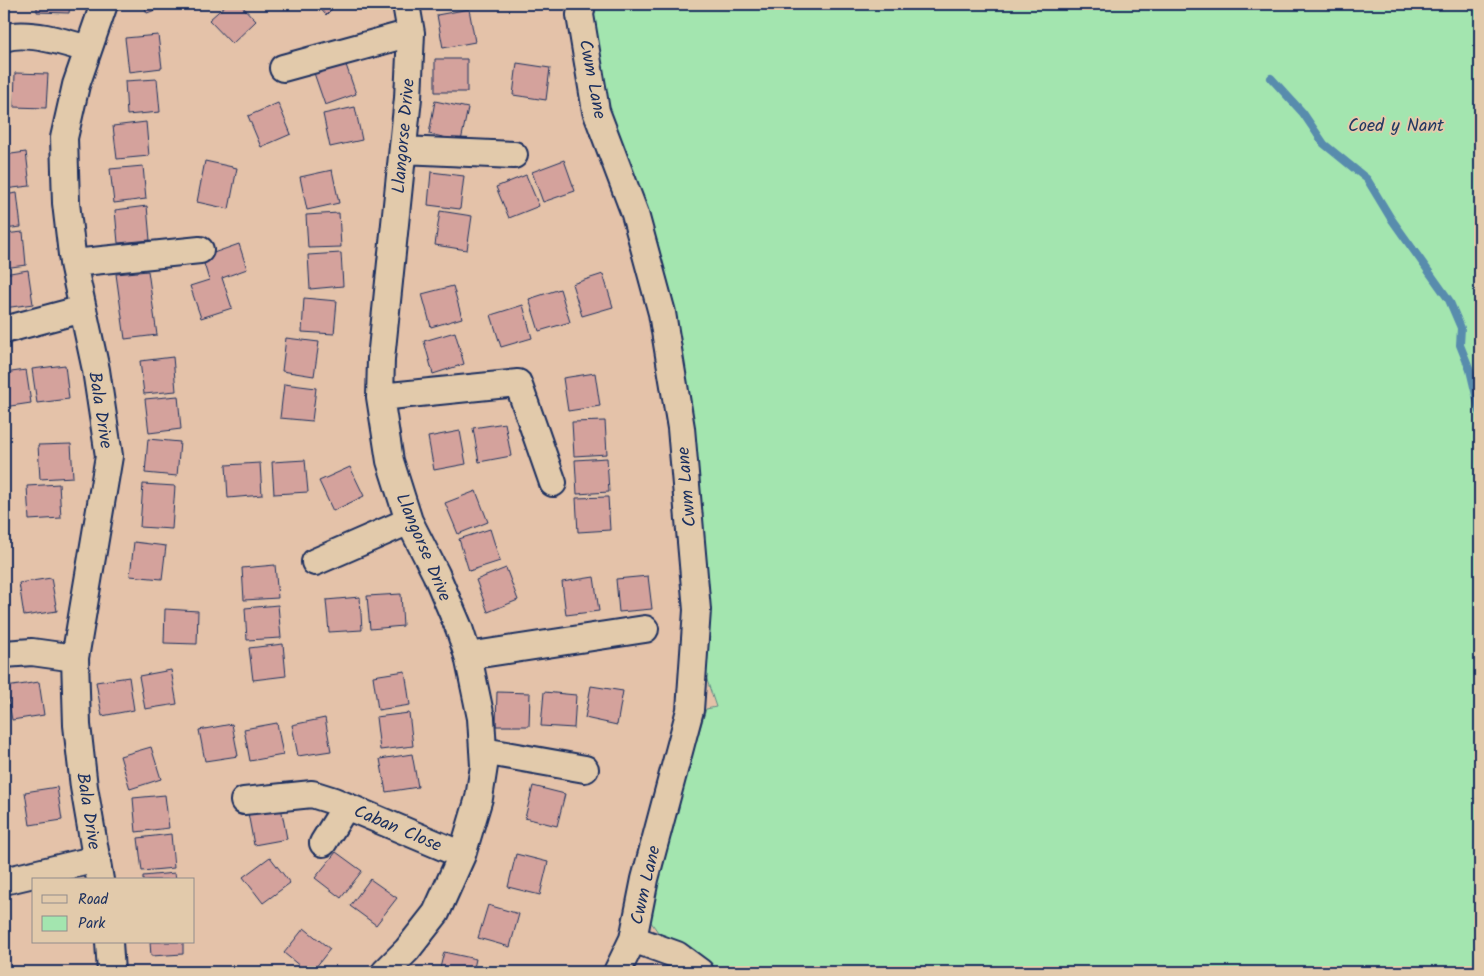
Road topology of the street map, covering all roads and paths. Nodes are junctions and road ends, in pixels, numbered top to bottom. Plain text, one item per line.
1 (104, 4) edge
2 (406, 4) edge
3 (582, 4) edge
4 (411, 33) junction
5 (4, 38) edge
6 (87, 49) junction
7 (283, 68) dead end
8 (403, 150) junction
9 (514, 155) dead end
10 (200, 250) dead end
11 (73, 263) junction
12 (83, 309) junction
13 (4, 330) edge
14 (380, 397) junction
15 (553, 483) dead end
16 (408, 522) junction
17 (315, 562) dead end
18 (645, 630) dead end
19 (4, 654) edge
20 (468, 656) junction
21 (75, 658) junction
22 (483, 751) junction
23 (585, 769) dead end
24 (244, 801) dead end
25 (340, 804) junction
26 (323, 842) dead end
27 (462, 855) junction
28 (98, 870) edge
29 (32, 878) edge
30 (35, 878) edge
31 (4, 882) edge
32 (633, 939) junction
33 (109, 944) edge
34 (111, 972) edge
35 (385, 972) edge
36 (617, 972) edge
37 (700, 972) edge

1 - 6 street, Bala Drive
2 - 4 street, Llangorse Drive
3 - 32 street, Cwm Lane
4 - 7 street
4 - 8 street, Llangorse Drive
5 - 6 street
6 - 11 street, Bala Drive
8 - 9 street
8 - 14 street, Llangorse Drive
10 - 11 street
11 - 12 street, Bala Drive
12 - 13 street
12 - 21 street, Bala Drive
14 - 15 street
14 - 16 street, Llangorse Drive
16 - 17 street
16 - 20 street, Llangorse Drive
18 - 20 street
19 - 21 street
20 - 22 street, Llangorse Drive
21 - 28 street, Bala Drive
22 - 23 street
22 - 27 street, Llangorse Drive
24 - 25 street, Caban Close
25 - 26 street
25 - 27 street, Caban Close
27 - 35 street, Llangorse Drive
28 - 30 street
29 - 31 street
32 - 36 street, Cwm Lane
32 - 37 street
33 - 34 street

